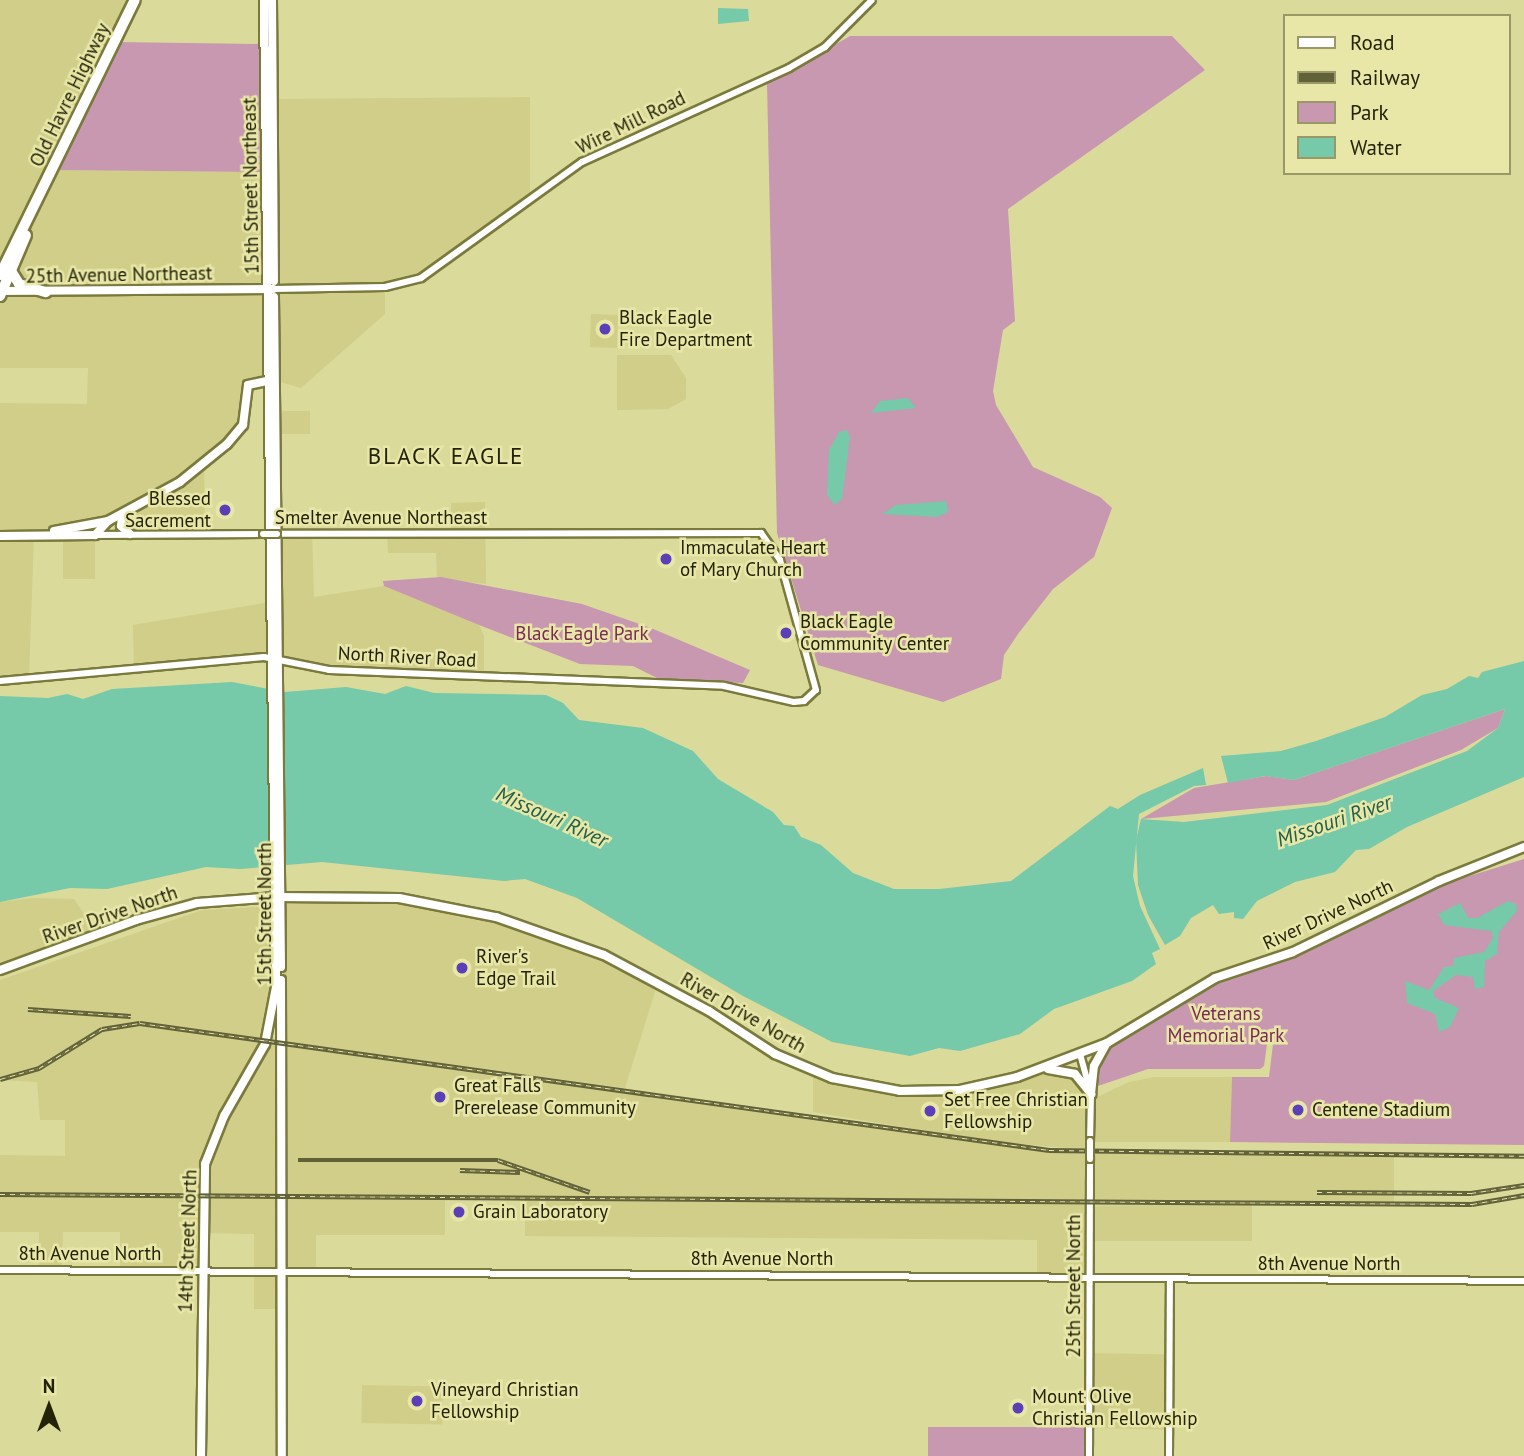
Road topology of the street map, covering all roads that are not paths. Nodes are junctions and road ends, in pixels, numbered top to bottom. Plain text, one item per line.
1 (135, 0) edge
2 (264, 0) edge
3 (272, 0) edge
4 (872, 0) edge
5 (36, 205) junction
6 (11, 270) junction
7 (0, 275) edge
8 (407, 283) joint
9 (271, 289) junction
10 (46, 292) junction
11 (1, 293) edge
12 (271, 376) junction
13 (122, 515) junction
14 (108, 521) junction
15 (130, 534) junction
16 (34, 535) junction
17 (95, 535) junction
18 (0, 536) edge
19 (275, 658) junction
20 (0, 681) edge
21 (813, 696) joint
22 (1524, 847) edge
23 (279, 897) junction
24 (0, 970) edge
25 (275, 1002) joint
26 (1107, 1043) junction
27 (263, 1049) junction
28 (284, 1054) junction
29 (1080, 1054) junction
30 (1041, 1069) junction
31 (1091, 1094) junction
32 (0, 1270) edge
33 (202, 1270) junction
34 (282, 1272) junction
35 (1090, 1278) junction
36 (1170, 1278) junction
37 (1524, 1281) edge
38 (201, 1456) edge
39 (282, 1456) edge
40 (1089, 1456) edge
41 (1170, 1456) edge

1 - 5 highway, Old Havre Highway
2 - 9 main road, 15th Street Northeast
3 - 9 main road, 15th Street Northeast
4 - 8 street, Wire Mill Road
5 - 6 highway, Old Havre Highway
5 - 7 highway, Old Havre Highway
6 - 10 highway
6 - 11 highway, Old Havre Highway
8 - 9 street, 25th Avenue Northeast
9 - 10 main road, 25th Avenue Northeast
9 - 12 main road, 15th Street Northeast
10 - 11 main road, 25th Avenue Northeast
12 - 13 main road
12 - 19 main road, 15th Street North
13 - 14 main road
13 - 15 main road
14 - 16 main road
14 - 17 main road
15 - 17 street, Smelter Avenue Northeast
15 - 21 street, Smelter Avenue Northeast, bridge
16 - 17 main road, Smelter Avenue Northeast
16 - 18 main road, Smelter Avenue Northeast
19 - 20 street, North River Road
19 - 21 street, North River Road
19 - 23 main road, 15th Street North
22 - 26 main road, River Drive North
23 - 24 main road, River Drive North
23 - 25 main road, 15th Street North
23 - 28 main road, 15th Street North
23 - 30 main road, River Drive North
25 - 27 main road, 14th Street North
26 - 29 main road, River Drive North
26 - 31 main road
27 - 28 main road
27 - 33 main road, 14th Street North
28 - 34 main road, 15th Street North
29 - 30 main road, River Drive North
29 - 31 street
30 - 31 main road
31 - 35 street, 25th Street North, bridge
32 - 33 street, 8th Avenue North
33 - 34 street, 8th Avenue North
33 - 38 main road, 14th Street North
34 - 35 street, 8th Avenue North
34 - 39 main road, 15th Street North
35 - 36 street, 8th Avenue North
35 - 40 street, 25th Street North
36 - 37 street, 8th Avenue North
36 - 41 street

